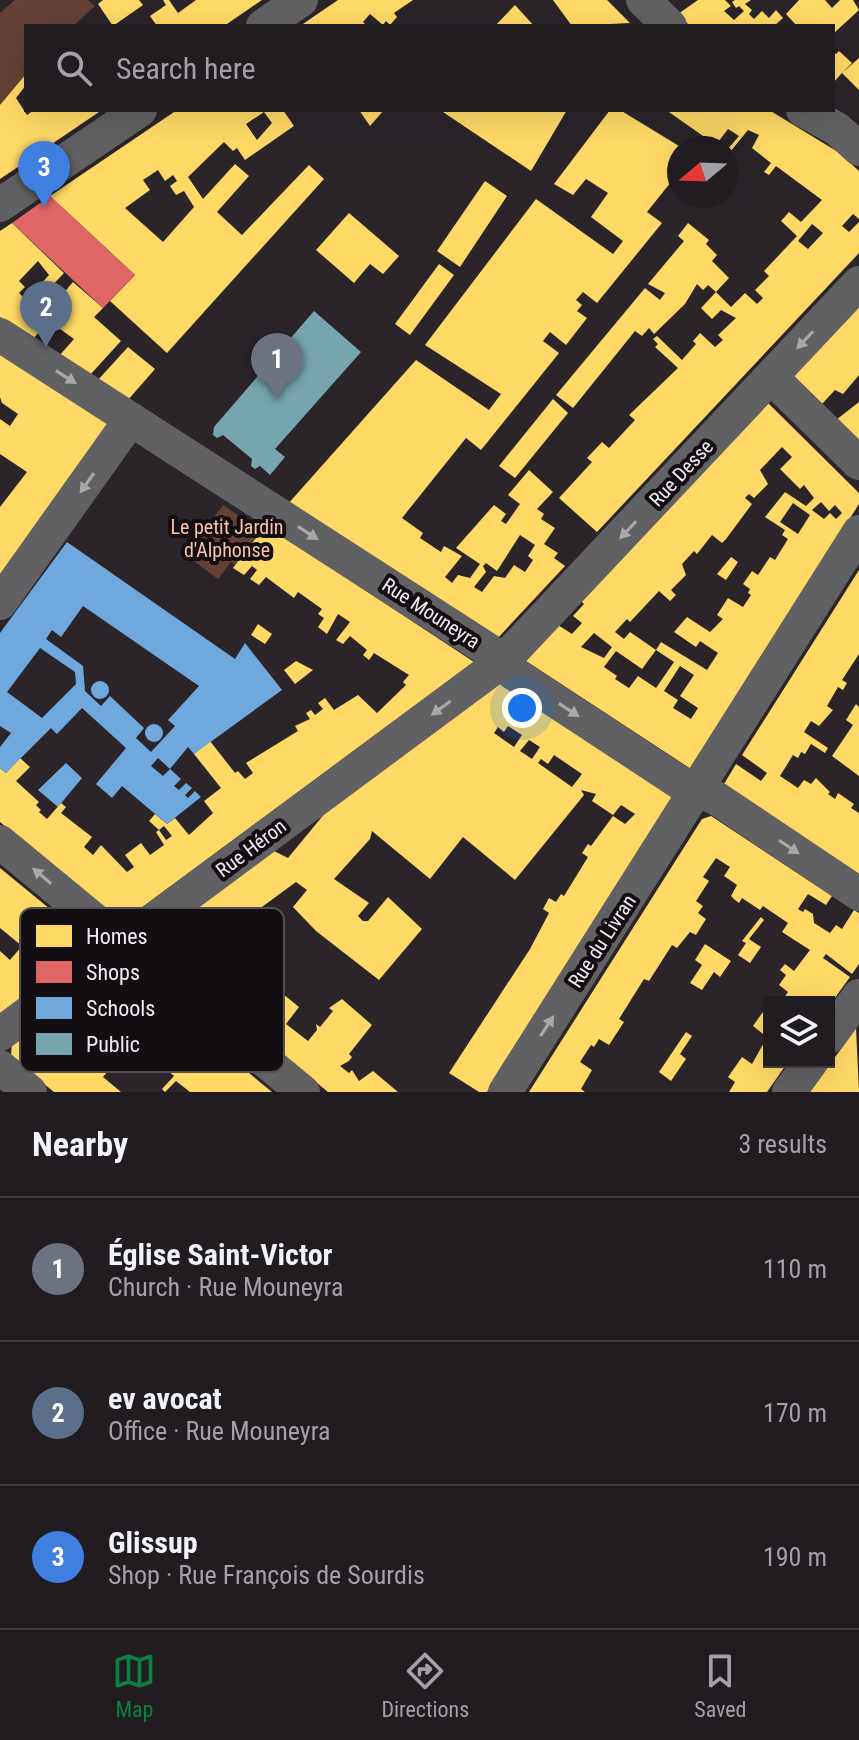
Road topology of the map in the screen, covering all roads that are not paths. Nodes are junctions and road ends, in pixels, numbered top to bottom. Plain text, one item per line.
1 (301, 0) edge
2 (266, 24) edge
3 (137, 112) edge
4 (807, 112) edge
5 (859, 149) edge
6 (0, 205) edge
7 (859, 283) edge
8 (0, 335) edge
9 (771, 377) junction
10 (131, 419) junction
11 (859, 463) edge
12 (859, 532) edge
13 (0, 603) edge
14 (503, 661) junction
15 (698, 789) junction
16 (0, 842) edge
17 (859, 894) edge
18 (80, 908) edge
19 (171, 908) edge
20 (859, 996) edge
21 (20, 1019) edge
22 (835, 1029) edge
23 (0, 1034) edge
24 (0, 1067) edge
25 (807, 1068) edge
26 (279, 1072) edge
27 (30, 1092) edge
28 (303, 1092) edge
29 (505, 1092) edge
30 (789, 1092) edge

1 - 2 street
3 - 6 street
4 - 5 street
7 -> 9 street, Rue Desse
8 -> 10 street, Rue Mouneyra
9 - 11 street
9 -> 14 street, Rue Desse
10 -> 13 street
10 -> 14 street, Rue Mouneyra
12 - 15 street, Rue du Livran
14 -> 15 street, Rue Mouneyra
14 -> 19 street, Rue Héron
15 -> 17 street, Rue Mouneyra
29 -> 15 street, Rue du Livran
18 -> 16 street
20 - 22 street
21 - 23 street, Rue Héron
24 - 27 street
25 - 30 street
26 - 28 street

